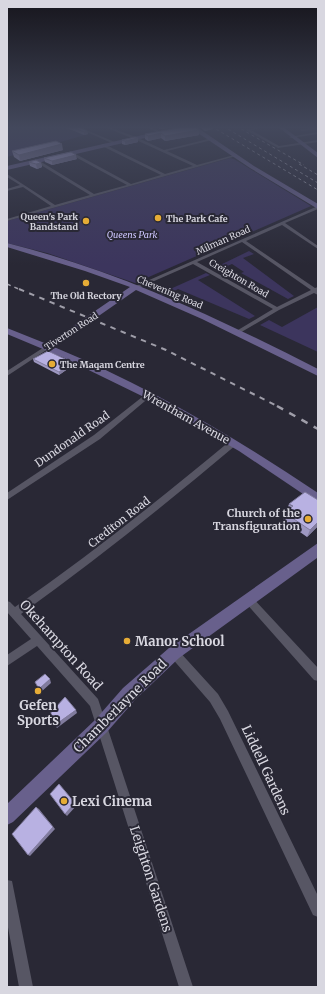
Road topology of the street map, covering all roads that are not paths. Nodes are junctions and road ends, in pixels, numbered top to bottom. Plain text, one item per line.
1 (56, 172) edge
2 (107, 172) edge
3 (156, 172) edge
4 (175, 172) edge
5 (261, 172) edge
6 (7, 175) edge
7 (163, 176) junction
8 (130, 185) junction
9 (22, 186) junction
10 (7, 190) edge
11 (93, 195) junction
12 (54, 206) junction
13 (318, 207) edge
14 (7, 214) edge
15 (13, 218) junction
16 (7, 220) edge
17 (282, 222) junction
18 (242, 240) junction
19 (7, 246) edge
20 (318, 248) edge
21 (193, 262) junction
22 (134, 288) junction
23 (317, 291) edge
24 (277, 309) junction
25 (7, 331) edge
26 (236, 333) junction
27 (49, 346) junction
28 (318, 373) edge
29 (7, 374) edge
30 (148, 396) junction
31 (233, 443) junction
32 (7, 497) edge
33 (318, 499) edge
34 (316, 554) edge
35 (248, 599) junction
36 (7, 605) edge
37 (14, 613) junction
38 (37, 641) junction
39 (174, 653) junction
40 (7, 661) edge
41 (318, 676) edge
42 (101, 726) junction
43 (7, 816) edge
44 (7, 886) edge
45 (318, 910) edge
46 (26, 987) edge
47 (186, 987) edge

1 - 11 street
2 - 8 street
3 - 7 street
4 - 7 street
5 - 13 street
6 - 9 street
7 - 8 street
8 - 11 street
9 - 10 street
9 - 12 street
11 - 12 street
12 - 15 street
13 - 17 street, Milman Road
14 - 15 street
15 - 16 street
17 - 18 street, Milman Road
17 - 20 street
18 - 21 street, Milman Road
18 - 23 street
19 - 22 street, Chevening Road
21 - 22 street, Milman Road
21 - 24 street, Creighton Road
22 - 26 street, Chevening Road
22 - 27 street, Tiverton Road
23 - 24 street
24 - 26 street
25 - 27 street, Wrentham Avenue
26 - 28 street, Chevening Road
27 - 29 street, Tiverton Road
27 - 30 street, Wrentham Avenue
30 - 31 street, Wrentham Avenue
30 - 32 street, Dundonald Road
31 - 33 street, Wrentham Avenue
31 - 37 street, Crediton Road
34 - 35 street, Chamberlayne Road
35 - 39 street, Chamberlayne Road
35 - 41 street
36 - 37 street, Okehampton Road
37 - 38 street, Okehampton Road
38 - 40 street
38 - 42 street, Okehampton Road
39 - 42 street, Chamberlayne Road
39 - 45 street, Liddell Gardens
42 - 43 street, Chamberlayne Road
42 - 47 street, Leighton Gardens
44 - 46 street

